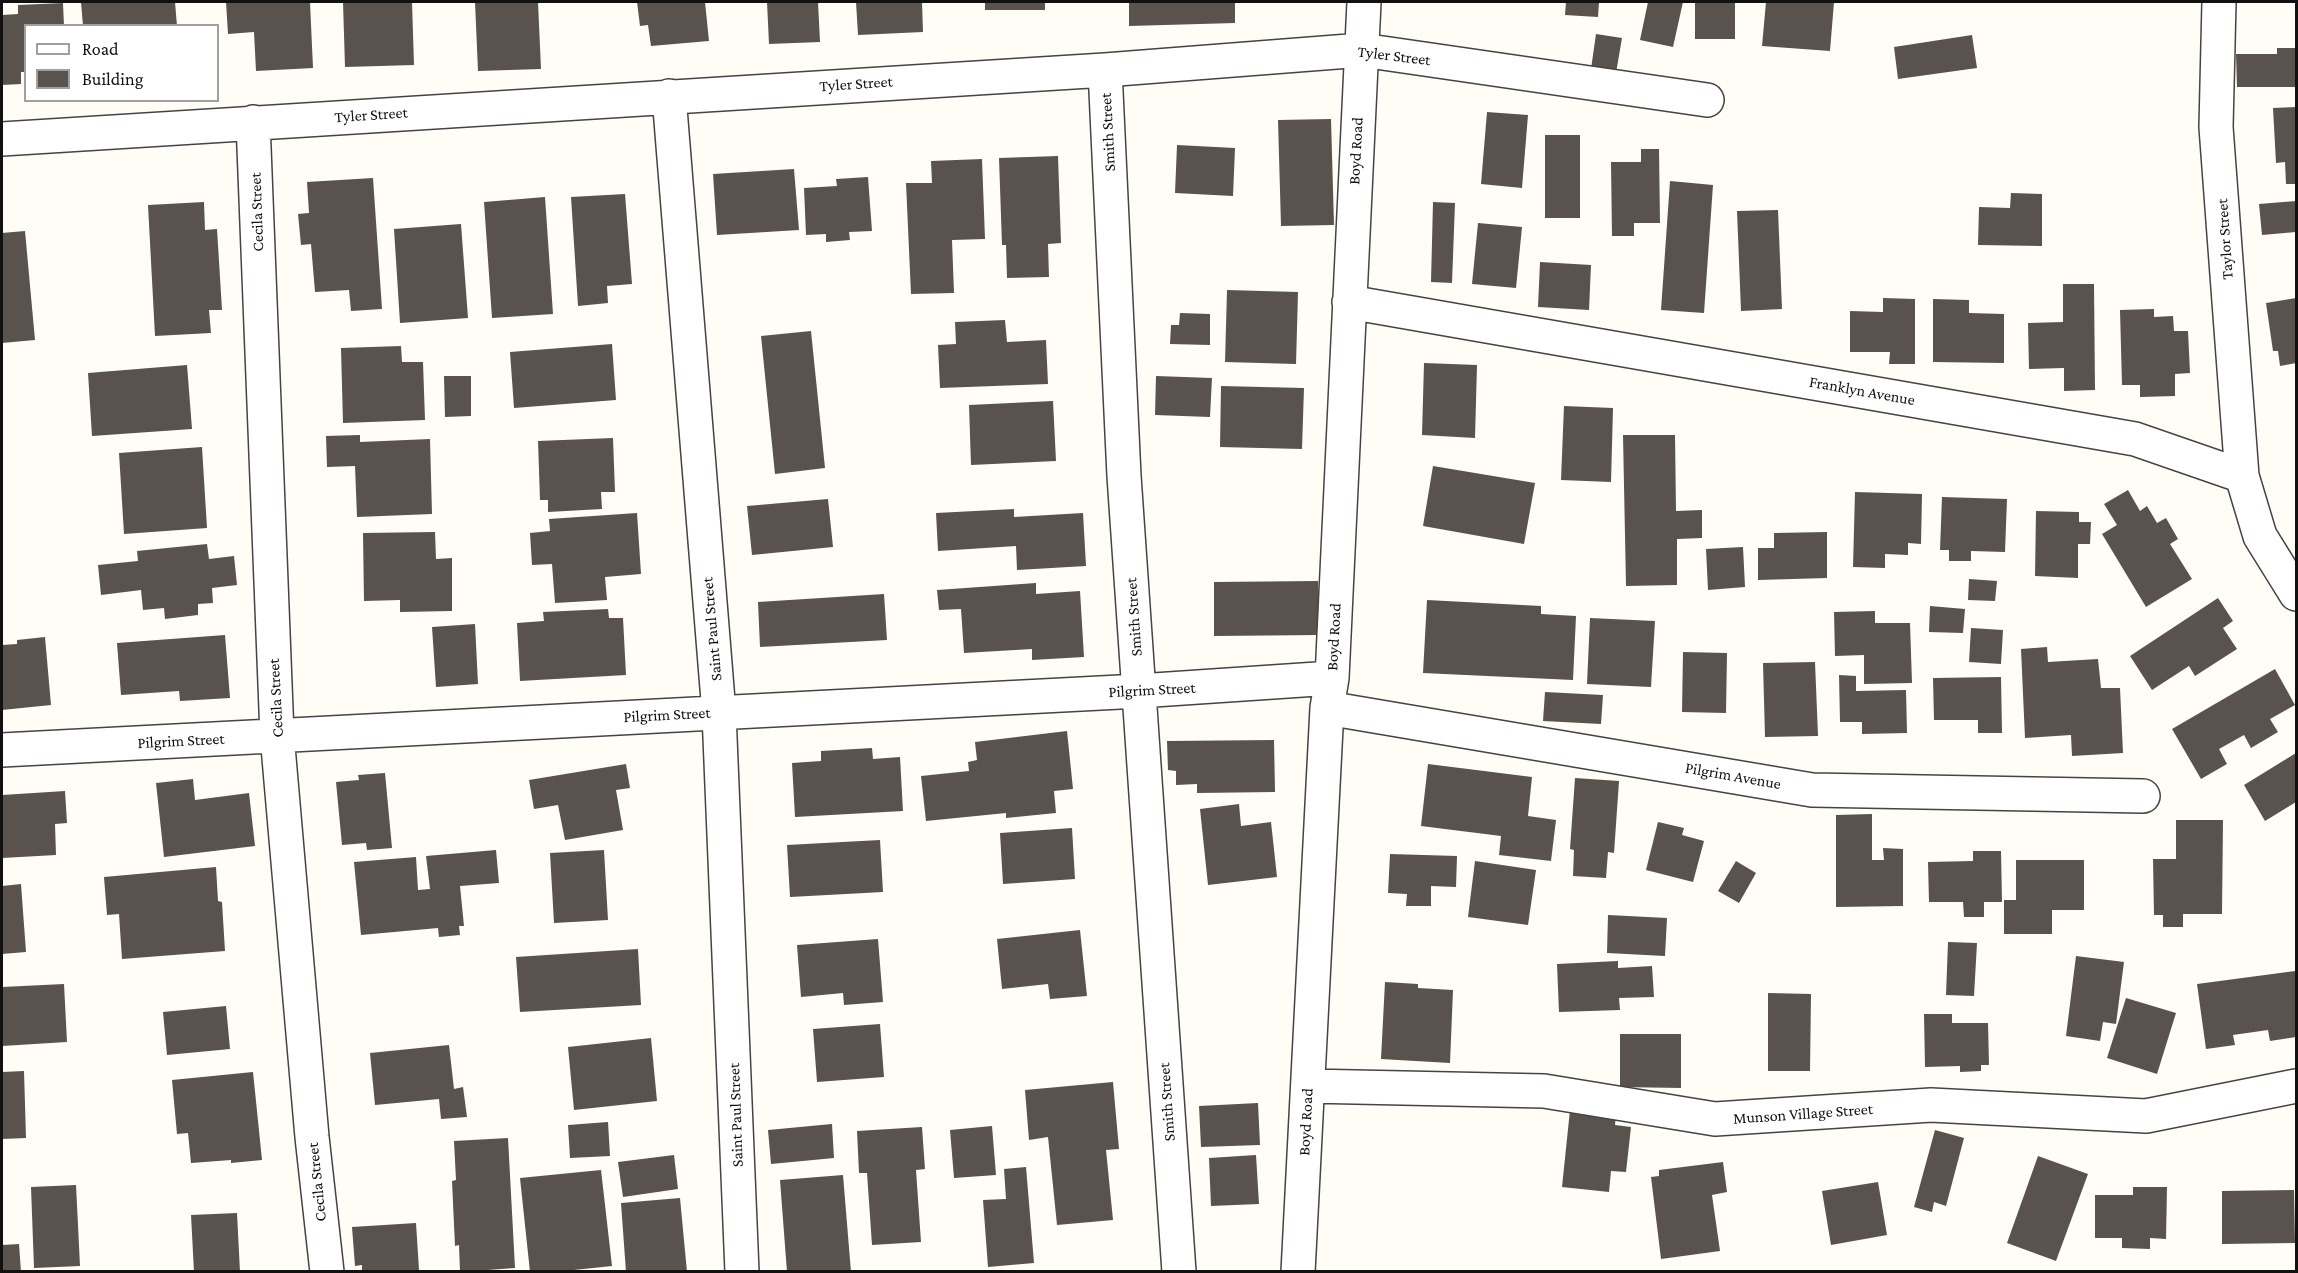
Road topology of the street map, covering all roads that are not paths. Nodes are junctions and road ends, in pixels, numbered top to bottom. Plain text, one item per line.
1 (1364, 2) edge
2 (2219, 2) edge
3 (1362, 50) junction
4 (1105, 70) junction
5 (669, 96) junction
6 (1707, 100) dead end
7 (253, 122) junction
8 (2, 139) edge
9 (1348, 302) junction
10 (2242, 476) junction
11 (2296, 594) edge
12 (1139, 691) junction
13 (1330, 693) junction
14 (719, 713) junction
15 (277, 735) junction
16 (2, 750) edge
17 (2143, 796) dead end
18 (1308, 1086) junction
19 (2296, 1086) edge
20 (327, 1272) edge
21 (742, 1272) edge
22 (1179, 1272) edge
23 (1298, 1272) edge

1 - 3 street, Boyd Road
2 - 10 street, Taylor Street
3 - 4 street, Tyler Street
3 - 6 street, Tyler Street
3 - 9 street, Boyd Road
4 - 5 street, Tyler Street
4 - 12 street, Smith Street
5 - 7 street, Tyler Street
5 - 14 street, Saint Paul Street
7 - 8 street, Tyler Street
7 - 15 street, Cecila Street
9 - 10 street, Franklyn Avenue
9 - 13 street, Boyd Road
10 - 11 street
12 - 13 street, Pilgrim Street
12 - 14 street, Pilgrim Street
12 - 22 street, Smith Street
13 - 17 street, Pilgrim Avenue
13 - 18 street, Boyd Road
14 - 15 street, Pilgrim Street
14 - 21 street, Saint Paul Street
15 - 16 street, Pilgrim Street
15 - 20 street, Cecila Street
18 - 19 street, Munson Village Street
18 - 23 street, Boyd Road

